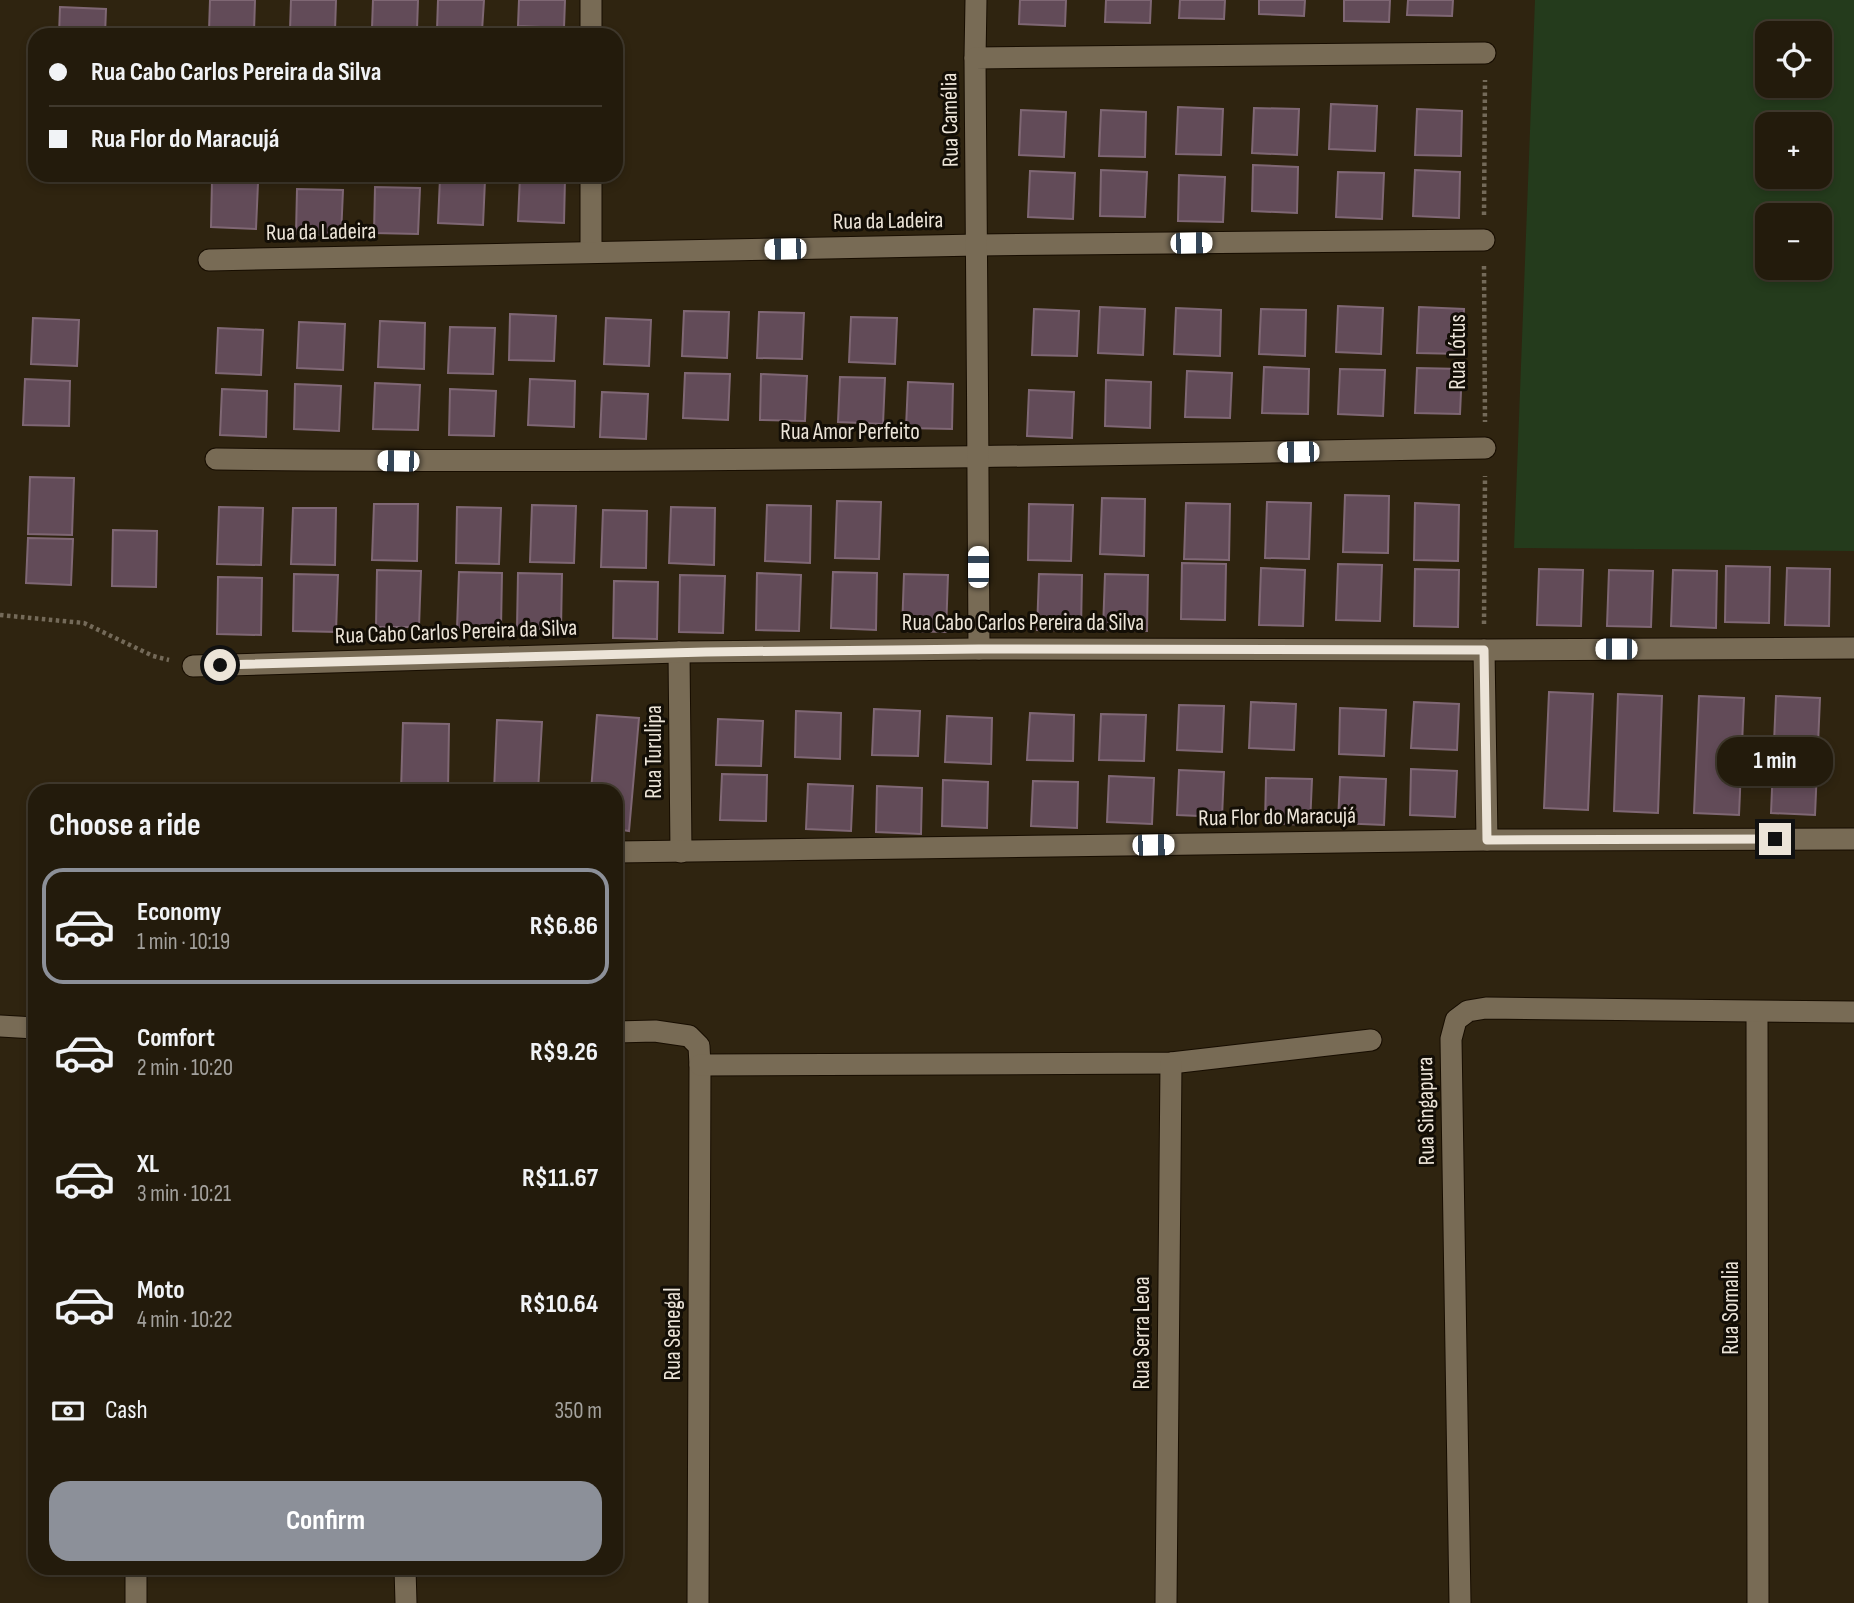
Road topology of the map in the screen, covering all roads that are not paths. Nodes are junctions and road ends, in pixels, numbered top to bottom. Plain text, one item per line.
1 (591, 0) edge
2 (976, 0) edge
3 (591, 28) edge
4 (1485, 53) road end
5 (975, 58) junction
6 (591, 182) edge
7 (1484, 240) road end
8 (978, 246) junction
9 (591, 252) junction
10 (209, 260) dead end
11 (1485, 448) road end
12 (977, 457) junction
13 (216, 459) dead end
14 (1854, 648) edge
15 (979, 649) junction
16 (1484, 650) junction
17 (679, 652) junction
18 (193, 666) road end
19 (1854, 839) edge
20 (1487, 840) junction
21 (623, 852) edge
22 (681, 852) junction
23 (1757, 1012) junction
24 (1854, 1012) edge
25 (0, 1026) edge
26 (28, 1028) edge
27 (623, 1032) edge
28 (1371, 1040) dead end
29 (1171, 1063) junction
30 (700, 1065) junction
31 (136, 1575) edge
32 (405, 1575) edge
33 (136, 1603) edge
34 (406, 1603) edge
35 (698, 1603) edge
36 (1166, 1603) edge
37 (1460, 1603) edge
38 (1758, 1603) edge

1 - 3 street
2 - 5 street
4 - 5 street, Rua Camélia
5 - 8 street, Rua Camélia
6 - 9 street
7 - 8 street, Rua da Ladeira
8 - 9 street, Rua da Ladeira
8 - 12 street, Rua Camélia
9 - 10 street, Rua da Ladeira
11 - 12 street, Rua Amor Perfeito
12 - 13 street, Rua Amor Perfeito
12 - 15 street, Rua Camélia
14 - 16 street, Rua Cabo Carlos Pereira da Silva
15 - 16 street, Rua Cabo Carlos Pereira da Silva
15 - 17 street, Rua Cabo Carlos Pereira da Silva
16 - 20 street
17 - 18 street, Rua Cabo Carlos Pereira da Silva
17 - 22 street, Rua Turulipa
19 - 20 street, Rua Flor do Maracujá
20 - 22 street, Rua Flor do Maracujá
21 - 22 street, Rua Flor do Maracujá
23 - 24 street, Rua Singapura
23 - 37 street, Rua Singapura
23 - 38 street, Rua Somalia
25 - 26 street
27 - 30 street
28 - 29 street
29 - 30 street
29 - 36 street, Rua Serra Leoa
30 - 35 street, Rua Senegal
31 - 33 street
32 - 34 street

